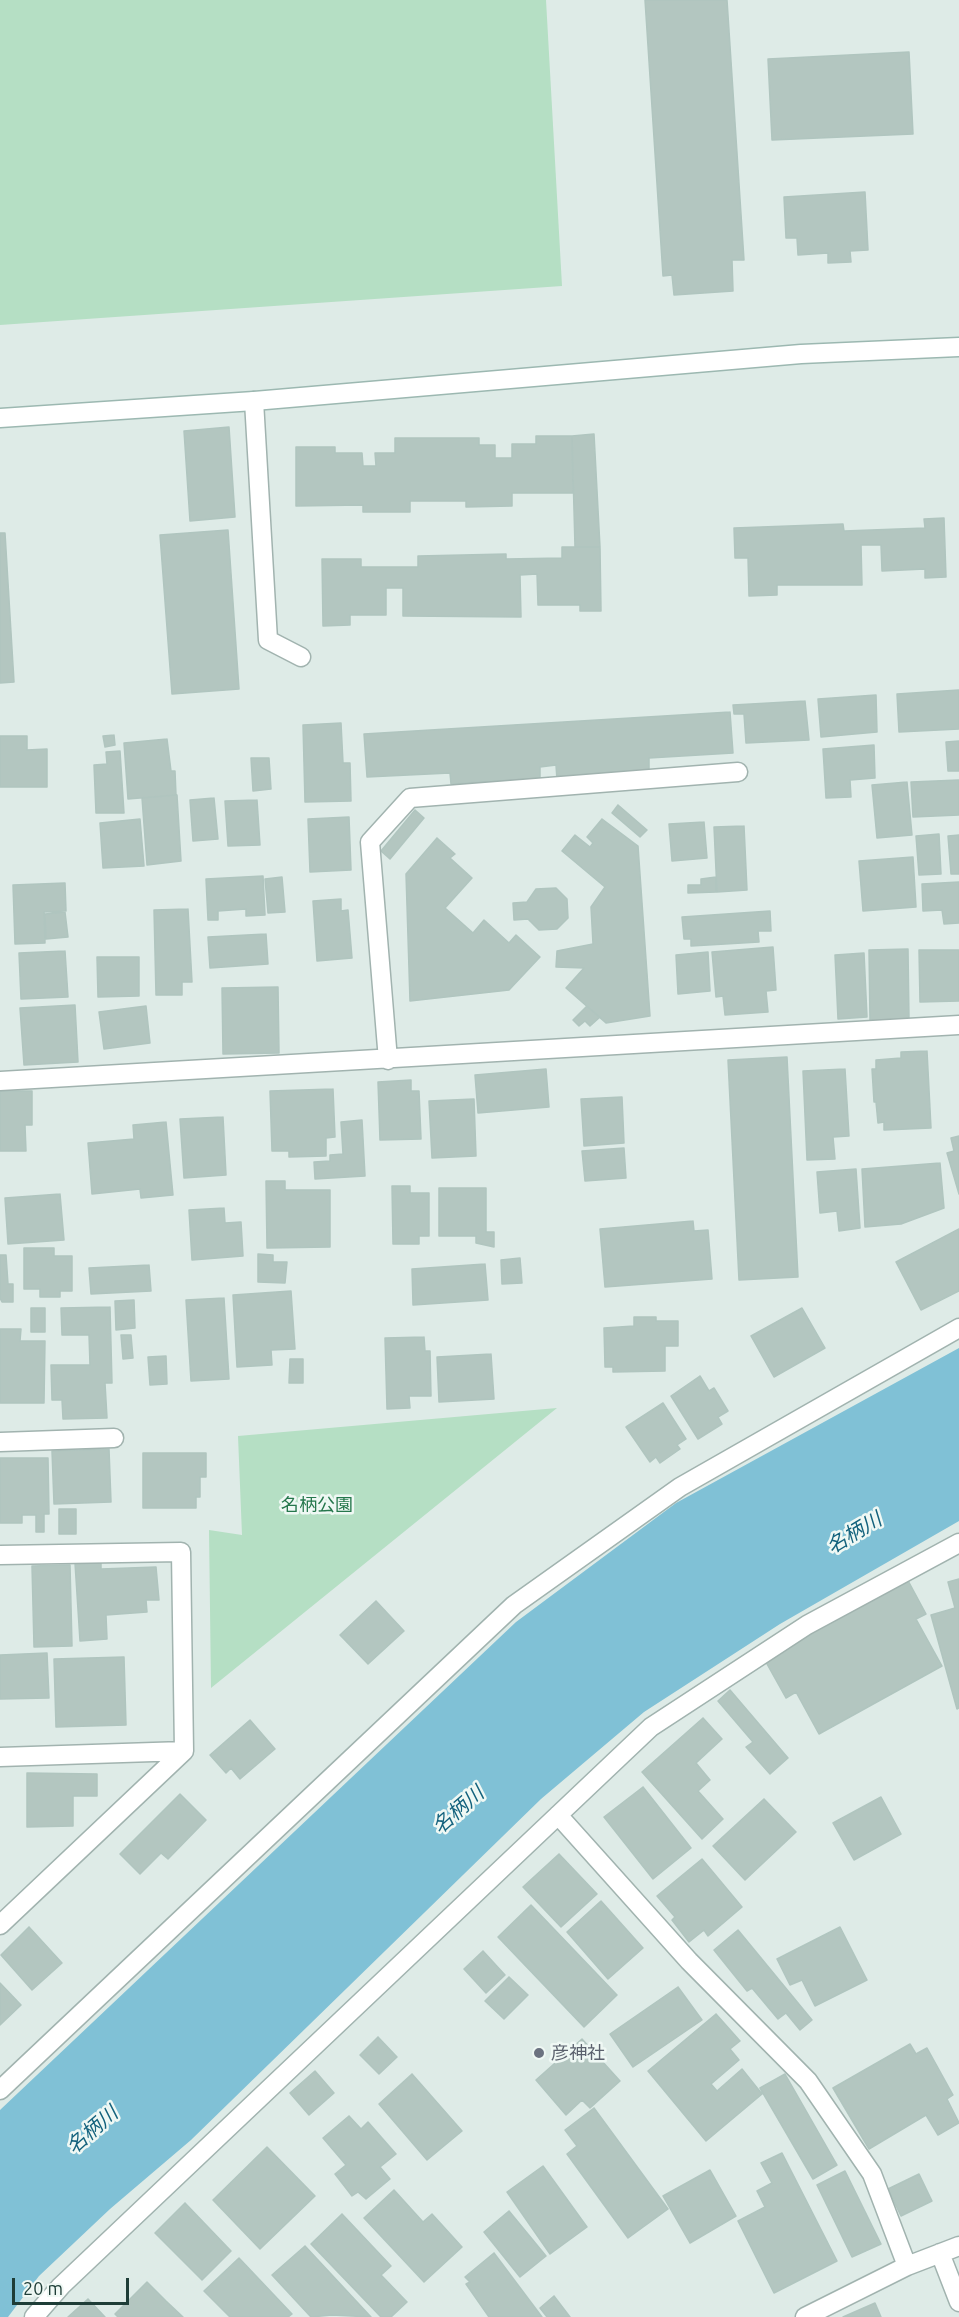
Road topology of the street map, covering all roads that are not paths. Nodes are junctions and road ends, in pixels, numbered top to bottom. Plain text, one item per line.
1 (959, 347) edge
2 (254, 401) junction
3 (0, 418) edge
4 (301, 657) dead end
5 (738, 772) dead end
6 (959, 1025) edge
7 (388, 1060) junction
8 (0, 1081) edge
9 (959, 1328) edge
10 (114, 1438) dead end
11 (0, 1442) edge
12 (959, 1543) edge
13 (0, 1555) edge
14 (183, 1751) junction
15 (0, 1756) edge
16 (558, 1815) junction
17 (0, 1925) edge
18 (0, 2090) edge
19 (959, 2246) edge
20 (940, 2253) junction
21 (907, 2266) junction
22 (959, 2302) edge
23 (34, 2317) edge
24 (805, 2317) edge

1 - 2 street
2 - 3 street
2 - 4 street
5 - 7 street
6 - 7 street
7 - 8 street
9 - 18 street
10 - 11 street
12 - 16 street
13 - 14 street
14 - 15 street
14 - 17 street
16 - 21 street
16 - 23 street
19 - 20 street
20 - 21 street
20 - 22 street
21 - 24 street

